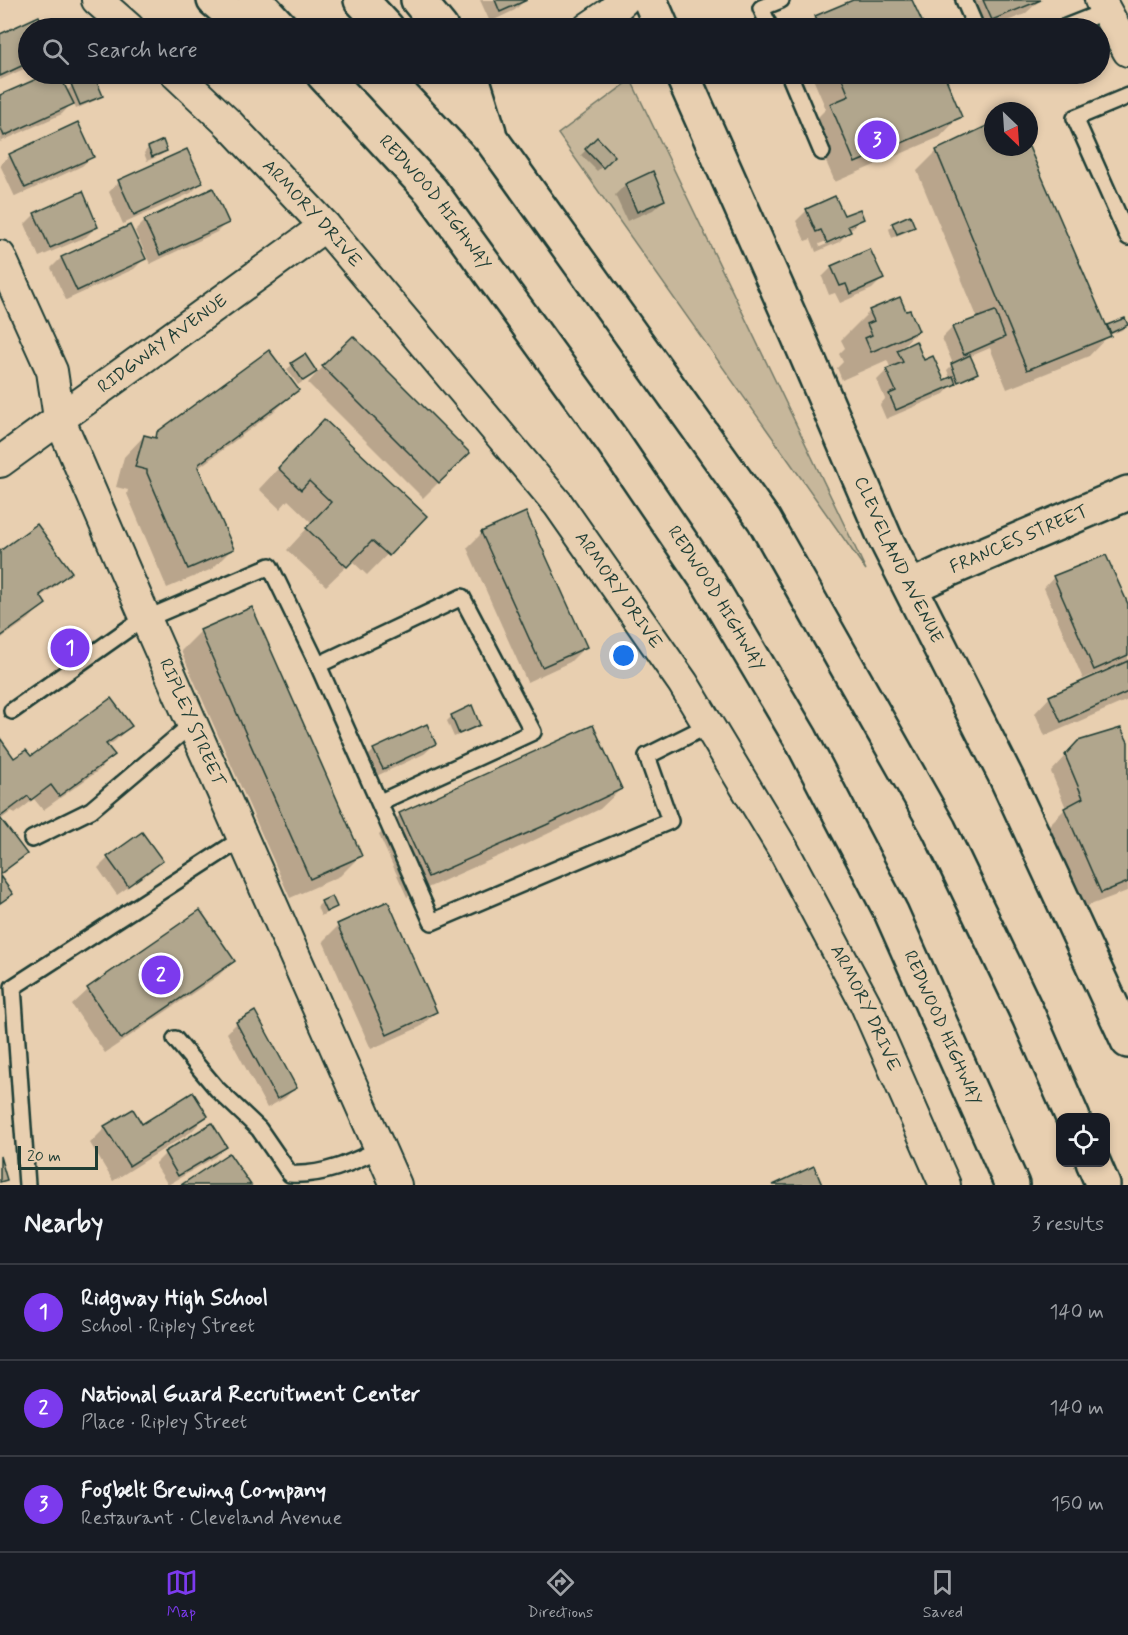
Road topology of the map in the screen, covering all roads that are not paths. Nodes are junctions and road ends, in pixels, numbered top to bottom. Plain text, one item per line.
1 (97, 0) edge
2 (214, 0) edge
3 (255, 0) edge
4 (361, 0) edge
5 (418, 0) edge
6 (624, 0) edge
7 (650, 0) edge
8 (781, 0) edge
9 (964, 0) edge
10 (1103, 6) edge
11 (118, 18) edge
12 (235, 18) edge
13 (272, 18) edge
14 (378, 18) edge
15 (433, 18) edge
16 (603, 18) edge
17 (658, 18) edge
18 (766, 18) edge
19 (972, 18) edge
20 (1081, 18) edge
21 (1110, 19) edge
22 (1128, 51) edge
23 (187, 84) edge
24 (308, 84) edge
25 (332, 84) edge
26 (439, 84) edge
27 (474, 84) edge
28 (686, 84) edge
29 (793, 84) edge
30 (1128, 96) edge
31 (491, 139) junction
32 (822, 152) dead end
33 (431, 191) junction
34 (326, 226) junction
35 (1128, 237) edge
36 (0, 256) edge
37 (59, 418) junction
38 (0, 462) edge
39 (1128, 493) edge
40 (911, 587) junction
41 (146, 619) junction
42 (318, 665) junction
43 (12, 711) dead end
44 (192, 724) junction
45 (709, 725) junction
46 (380, 802) junction
47 (243, 838) junction
48 (32, 839) dead end
49 (175, 1039) dead end
50 (1128, 1039) edge
51 (1071, 1113) edge
52 (380, 1149) junction
53 (1095, 1167) edge
54 (27, 1185) edge
55 (396, 1185) edge
56 (945, 1185) edge
57 (1012, 1185) edge
58 (1103, 1185) edge

1 - 11 street
2 - 12 main road
3 - 13 main road
4 - 14 main road
5 - 15 main road
6 - 16 street
7 - 17 main road
8 - 18 lane
9 - 19 lane
10 - 20 lane
21 - 22 street
23 - 34 street, ARMORY DRIVE
24 - 33 main road
25 - 33 main road, REDWOOD HIGHWAY
26 - 31 main road
27 - 31 main road
28 - 40 main road, CLEVELAND AVENUE
29 - 32 lane
30 - 35 lane
31 - 51 main road
33 - 57 main road, REDWOOD HIGHWAY
34 - 37 street, RIDGWAY AVENUE
34 - 45 street, ARMORY DRIVE
36 - 37 street, RIPLEY STREET
37 - 38 street, RIDGWAY AVENUE
37 - 41 street, RIPLEY STREET
39 - 40 main road, FRANCES STREET
40 - 50 main road, CLEVELAND AVENUE
41 - 42 lane
41 - 43 lane
41 - 44 street, RIPLEY STREET
42 - 46 lane
42 - 46 lane
44 - 47 street, RIPLEY STREET
44 - 48 lane
45 - 46 lane
45 - 56 street, ARMORY DRIVE
47 - 52 street, RIPLEY STREET
47 - 54 lane
49 - 52 lane
52 - 55 street, RIPLEY STREET
53 - 58 main road

